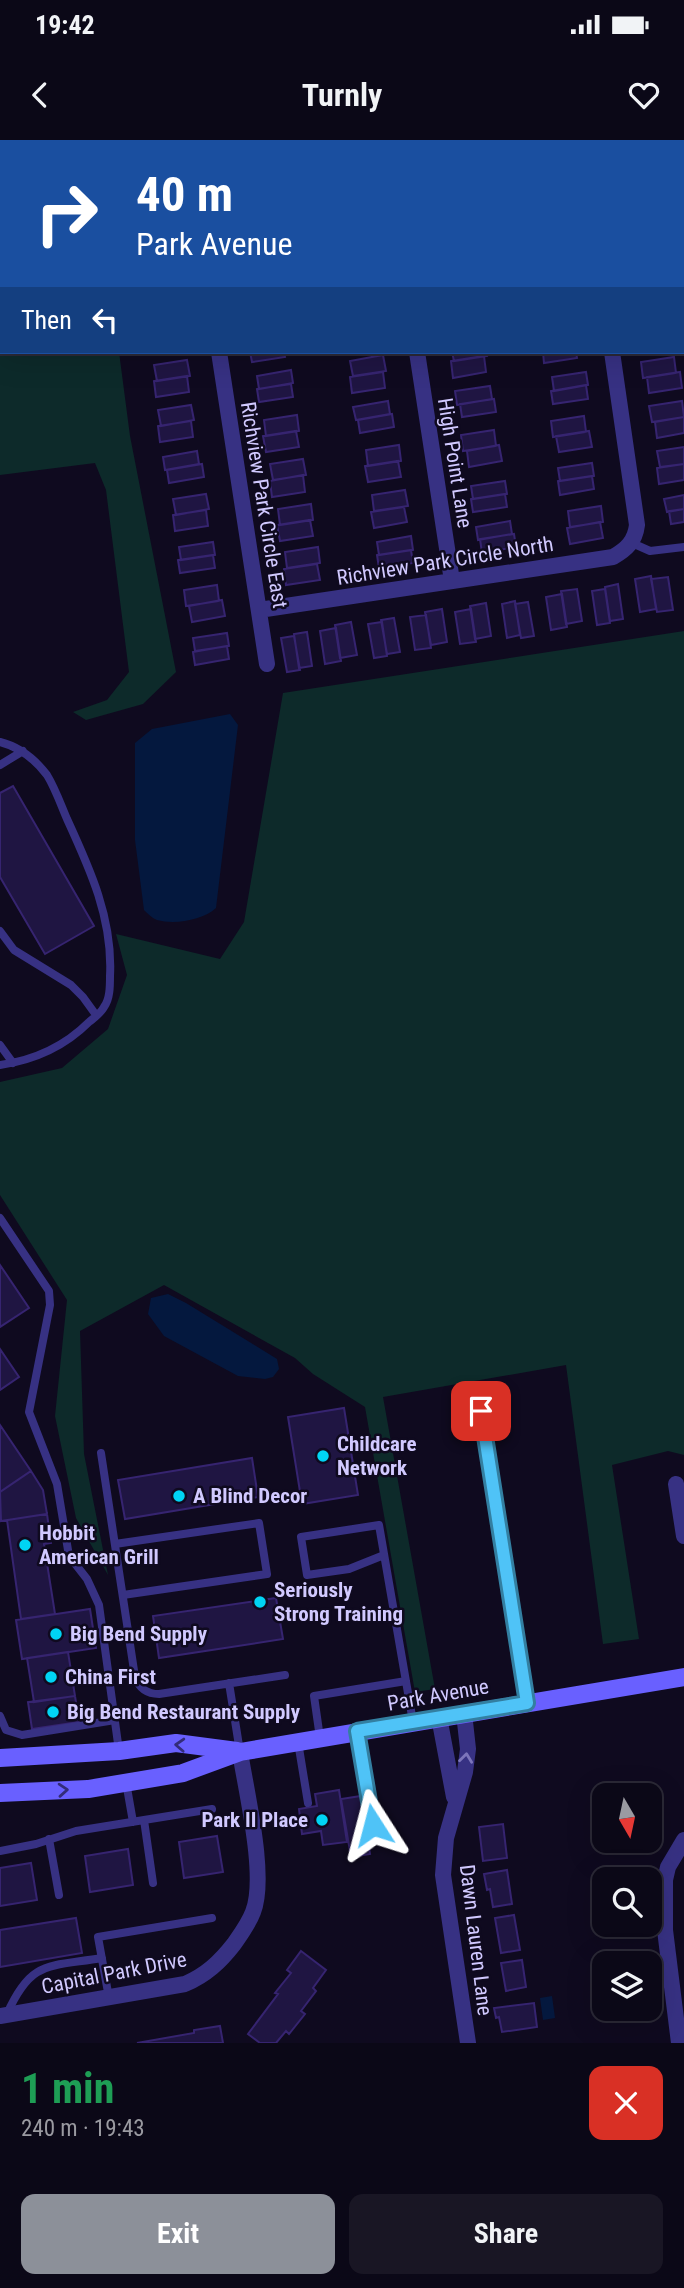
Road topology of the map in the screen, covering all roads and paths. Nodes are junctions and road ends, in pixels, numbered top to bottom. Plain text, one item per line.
1 (219, 354) edge
2 (417, 354) edge
3 (612, 354) edge
4 (632, 542) junction
5 (684, 547) edge
6 (452, 581) junction
7 (259, 610) junction
8 (267, 664) dead end
9 (0, 743) edge
10 (23, 751) junction
11 (0, 765) edge
12 (0, 931) edge
13 (96, 1015) junction
14 (0, 1045) edge
15 (13, 1063) junction
16 (0, 1065) edge
17 (0, 1218) edge
18 (481, 1411) dead end
19 (101, 1452) dead end
20 (676, 1484) dead end
21 (684, 1536) edge
22 (115, 1544) junction
23 (384, 1555) junction
24 (122, 1595) junction
25 (285, 1675) dead end
26 (684, 1677) edge
27 (406, 1681) junction
28 (229, 1683) junction
29 (527, 1703) junction
30 (464, 1713) junction
31 (0, 1716) edge
32 (439, 1717) junction
33 (115, 1720) junction
34 (413, 1722) junction
35 (357, 1731) junction
36 (320, 1738) junction
37 (298, 1742) junction
38 (119, 1751) junction
39 (240, 1752) junction
40 (0, 1758) edge
41 (149, 1778) junction
42 (126, 1782) junction
43 (0, 1793) edge
44 (455, 1803) junction
45 (308, 1804) dead end
46 (212, 1809) dead end
47 (144, 1820) junction
48 (133, 1822) junction
49 (373, 1825) dead end
50 (49, 1839) junction
51 (684, 1840) edge
52 (0, 1850) edge
53 (153, 1883) dead end
54 (59, 1895) dead end
55 (212, 1919) dead end
56 (102, 1958) junction
57 (109, 1998) junction
58 (3, 2015) edge
59 (468, 2043) edge
60 (678, 2043) edge

1 - 7 street, Richview Park Circle East
2 - 6 street, High Point Lane
3 - 4 street
4 - 5 lane
4 - 6 street, Richview Park Circle North
6 - 7 street, Richview Park Circle North
7 - 8 street, Richview Park Circle East
9 - 10 lane
10 - 11 lane
10 - 13 lane
12 - 13 lane
13 - 15 lane
14 - 15 lane
15 - 16 lane
17 - 33 lane
18 - 29 street
19 - 22 lane
20 - 21 street
22 - 24 lane
22 - 24 lane
23 - 23 lane
23 - 27 lane
24 - 28 lane
25 - 28 lane
26 - 29 main road, Park Avenue
27 - 34 lane
27 - 36 lane
28 - 39 lane
29 - 30 main road, Park Avenue
30 - 32 main road, Park Avenue
44 -> 30 street, Dawn Lauren Lane
31 - 33 lane
32 - 34 main road, Park Avenue
32 - 44 street, Dawn Lauren Lane
33 - 38 lane
34 - 35 main road, Park Avenue
35 - 36 main road, Park Avenue
35 - 49 lane
36 - 37 main road, Park Avenue
37 - 39 main road, Park Avenue
37 - 45 lane
39 -> 38 main road, Park Avenue
38 - 40 main road, Park Avenue
38 - 41 main road
39 - 41 main road, Park Avenue
39 - 57 street, Capital Park Drive
41 - 42 main road, Park Avenue
43 -> 42 main road, Park Avenue
42 - 48 lane
44 - 59 street, Dawn Lauren Lane
46 - 47 lane
47 - 48 lane
47 - 53 lane
48 - 50 lane
50 - 52 lane
50 - 54 lane
51 - 60 street
55 - 56 lane
56 - 57 lane
56 - 58 lane
57 - 58 street, Capital Park Drive

